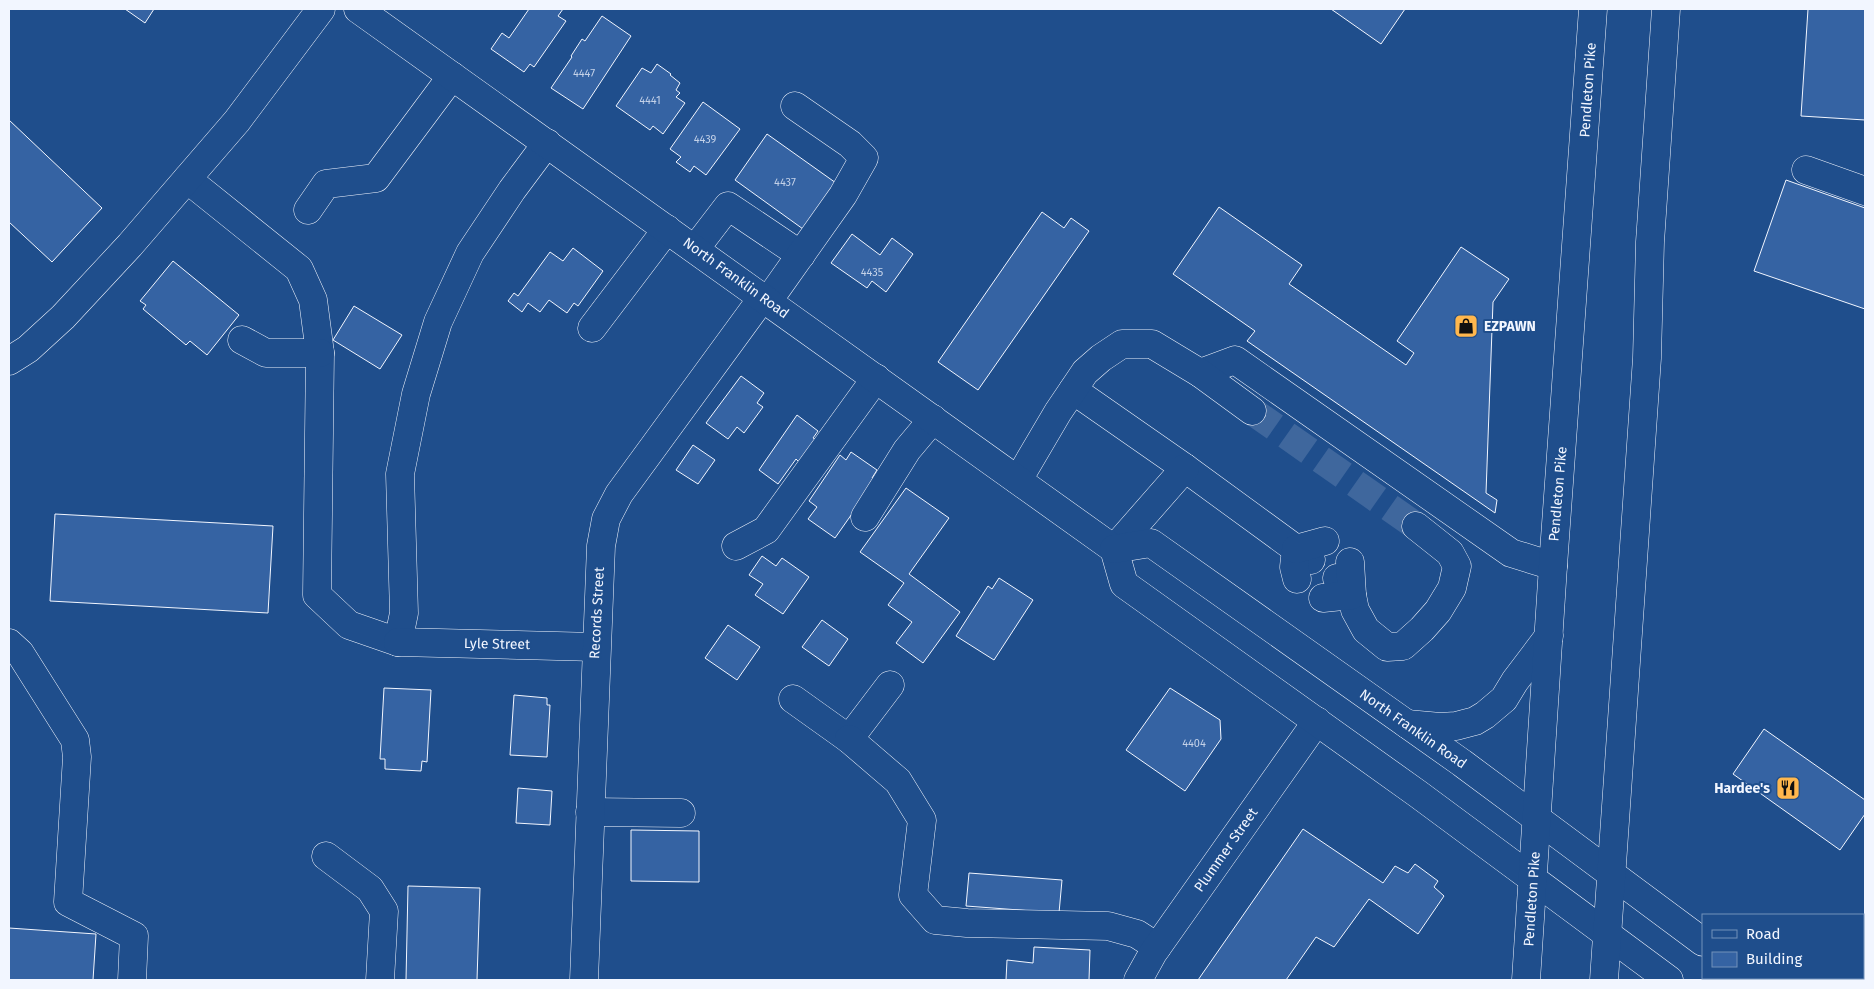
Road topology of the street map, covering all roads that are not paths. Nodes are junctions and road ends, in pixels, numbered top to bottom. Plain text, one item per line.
1 (321, 9) edge
2 (358, 9) edge
3 (1593, 9) edge
4 (1666, 9) edge
5 (452, 76) junction
6 (794, 106) dead end
7 (547, 143) junction
8 (1806, 170) dead end
9 (187, 179) junction
10 (1865, 191) edge
11 (308, 210) dead end
12 (667, 229) junction
13 (695, 249) junction
14 (801, 255) junction
15 (766, 299) junction
16 (592, 328) dead end
17 (242, 340) dead end
18 (320, 353) junction
19 (9, 361) edge
20 (1200, 373) junction
21 (876, 378) junction
22 (1073, 390) junction
23 (1252, 411) tunnel mouth
24 (933, 419) junction
25 (1185, 468) junction
26 (1018, 480) junction
27 (865, 517) dead end
28 (1416, 526) tunnel mouth
29 (736, 546) dead end
30 (1114, 549) junction
31 (1307, 557) dead end
32 (1553, 566) junction
33 (1341, 583) dead end
34 (1549, 636) junction
35 (398, 642) junction
36 (9, 643) edge
37 (596, 647) junction
38 (890, 685) dead end
39 (793, 699) dead end
40 (1317, 721) junction
41 (1406, 724) junction
42 (849, 739) junction
43 (590, 812) junction
44 (681, 813) dead end
45 (1537, 819) junction
46 (326, 856) dead end
47 (1611, 876) junction
48 (1534, 880) junction
49 (1607, 935) junction
50 (1702, 941) edge
51 (1157, 947) junction
52 (132, 980) edge
53 (380, 980) edge
54 (584, 980) edge
55 (1138, 980) edge
56 (1526, 980) edge
57 (1604, 980) edge
58 (1669, 980) edge

1 - 9 main road
2 - 5 main road, North Franklin Road
3 - 32 main road, Pendleton Pike
4 - 47 main road
5 - 7 main road, North Franklin Road
5 - 11 main road
6 - 14 main road, Records Street
7 - 12 main road, North Franklin Road
7 - 35 main road
8 - 10 main road
9 - 18 main road, Lyle Street
9 - 19 main road
12 - 13 main road, North Franklin Road
12 - 16 main road
13 - 14 main road
13 - 15 main road, North Franklin Road
14 - 15 main road, Records Street
15 - 21 main road, North Franklin Road
15 - 37 main road, Records Street
17 - 18 main road
18 - 35 main road, Lyle Street
20 - 22 main road
20 - 23 main road
20 - 32 main road
21 - 24 main road, North Franklin Road
21 - 29 main road
22 - 25 main road
22 - 26 main road
24 - 26 main road, North Franklin Road
24 - 27 main road
25 - 30 main road
25 - 31 main road
26 - 30 main road, North Franklin Road
28 - 33 main road
30 - 40 main road
30 - 41 main road, North Franklin Road
32 - 34 main road, Pendleton Pike
34 - 41 main road
34 - 45 main road, Pendleton Pike
35 - 37 main road, Lyle Street
36 - 52 main road
37 - 43 main road, Records Street
38 - 42 main road
39 - 42 main road
40 - 48 main road
40 - 51 main road, Plummer Street
41 - 45 main road, North Franklin Road
42 - 51 main road
43 - 44 main road
43 - 54 main road, Records Street
45 - 47 main road, North Franklin Road
45 - 48 main road, Pendleton Pike
46 - 53 main road
47 - 49 main road
47 - 50 main road, North Franklin Road
48 - 49 main road
48 - 56 main road, Pendleton Pike
49 - 57 main road
49 - 58 main road
51 - 55 main road, Plummer Street

